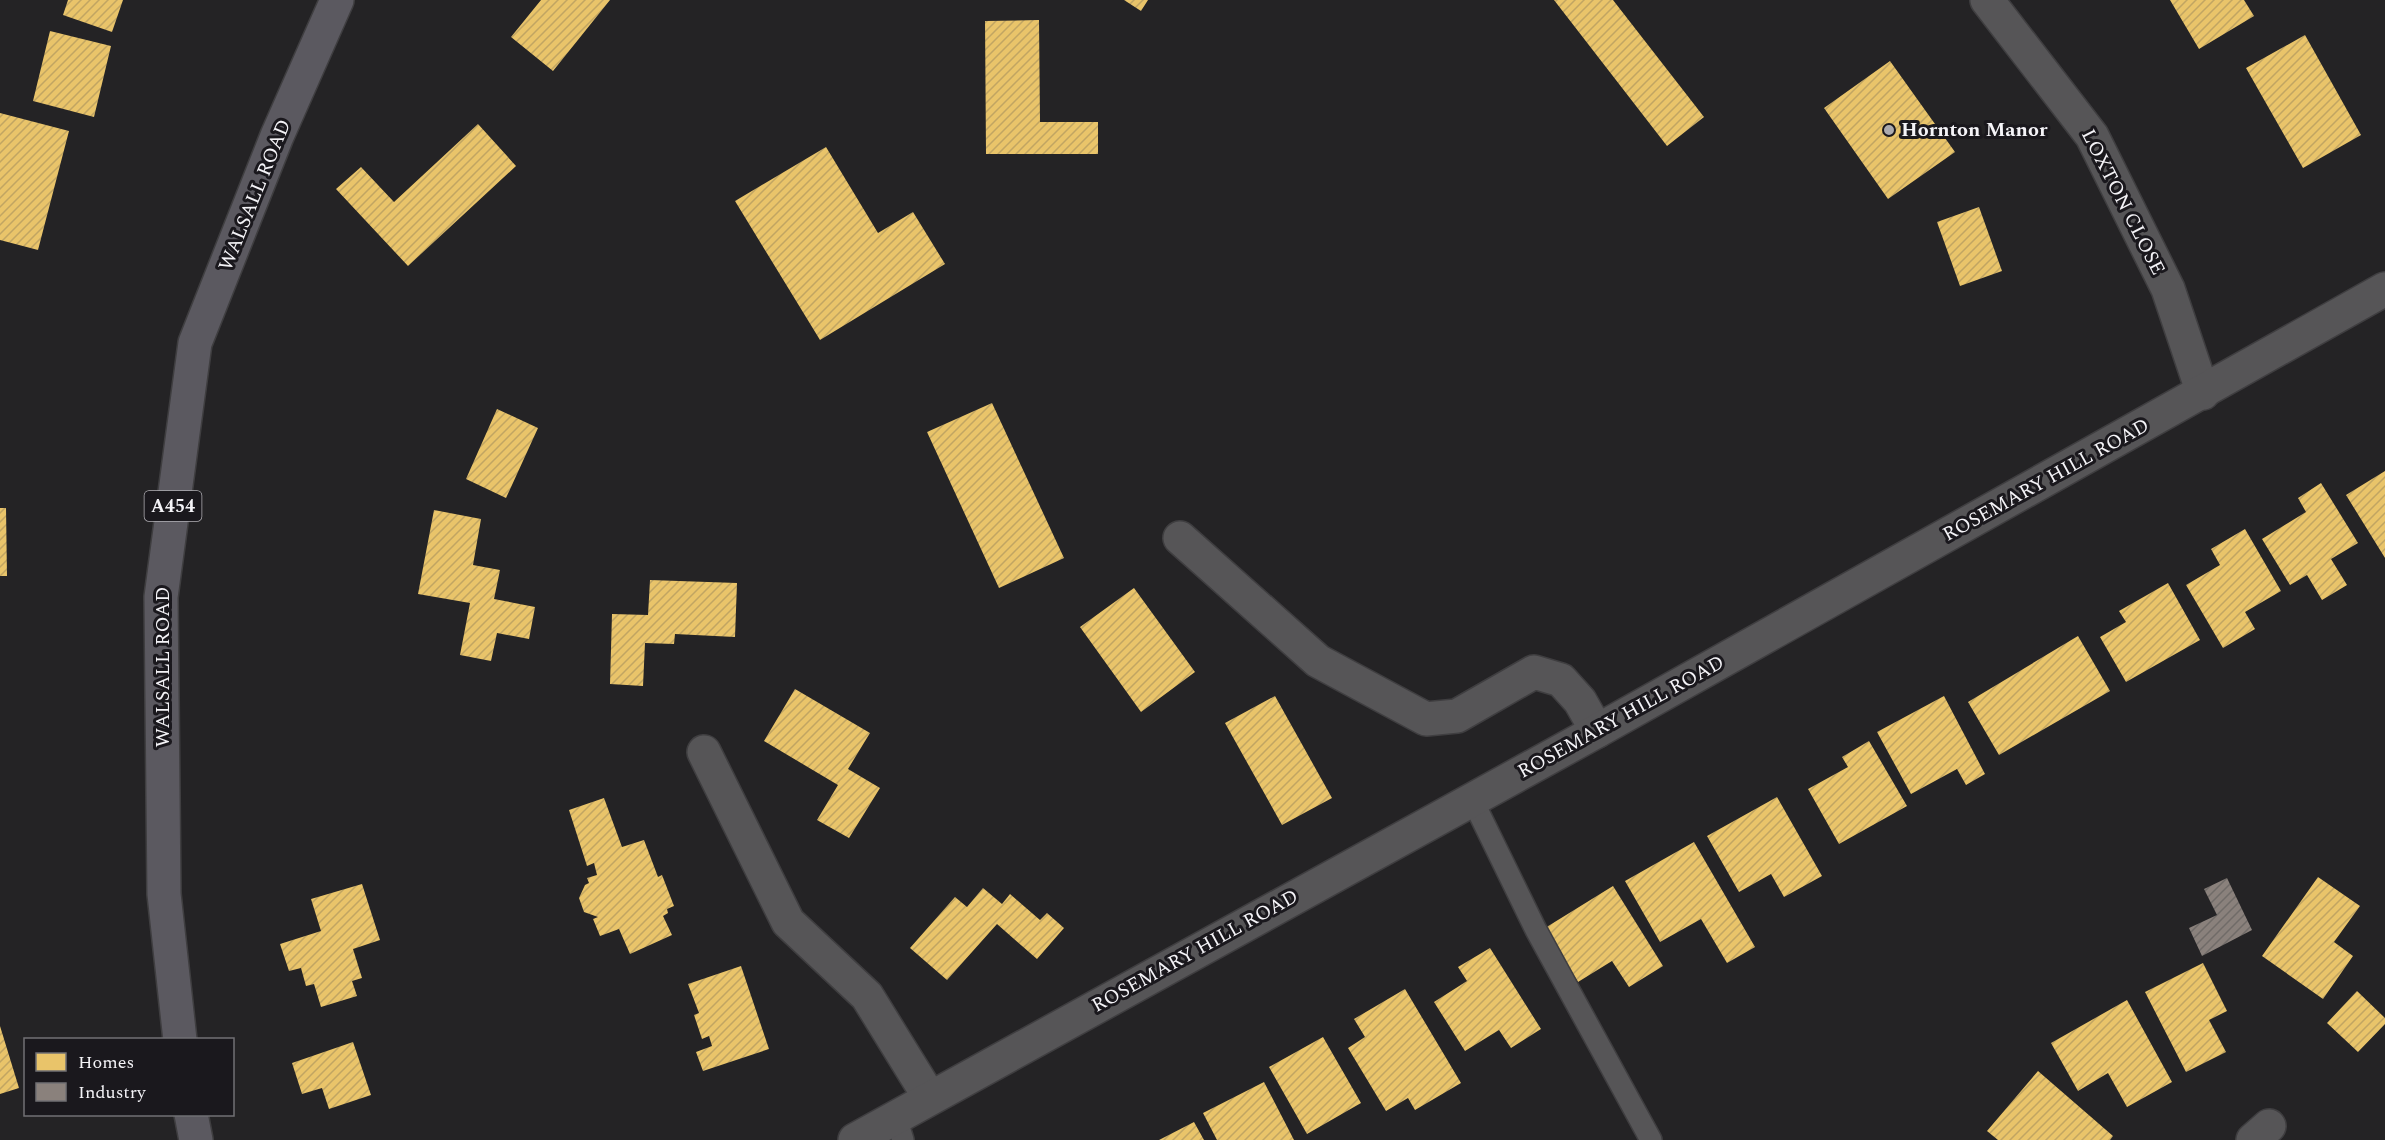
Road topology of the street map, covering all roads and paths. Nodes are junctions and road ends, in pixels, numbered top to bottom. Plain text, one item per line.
1 (337, 0) edge
2 (1987, 0) edge
3 (2385, 289) edge
4 (2203, 393) junction
5 (1180, 538) dead end
6 (1597, 731) junction
7 (704, 752) dead end
8 (1472, 799) junction
9 (180, 1038) edge
10 (930, 1098) junction
11 (191, 1116) edge
12 (900, 1128) edge
13 (196, 1140) edge
14 (855, 1140) edge
15 (1651, 1140) edge

1 - 9 main road, WALSALL ROAD / A454
2 - 4 main road, LOXTON CLOSE
3 - 4 main road, ROSEMARY HILL ROAD
4 - 6 main road, ROSEMARY HILL ROAD
5 - 6 main road
6 - 8 main road, ROSEMARY HILL ROAD
7 - 10 main road
8 - 10 main road, ROSEMARY HILL ROAD
8 - 15 lane
10 - 12 main road, ROSEMARY HILL ROAD
11 - 13 main road
12 - 14 main road, ROSEMARY HILL ROAD

